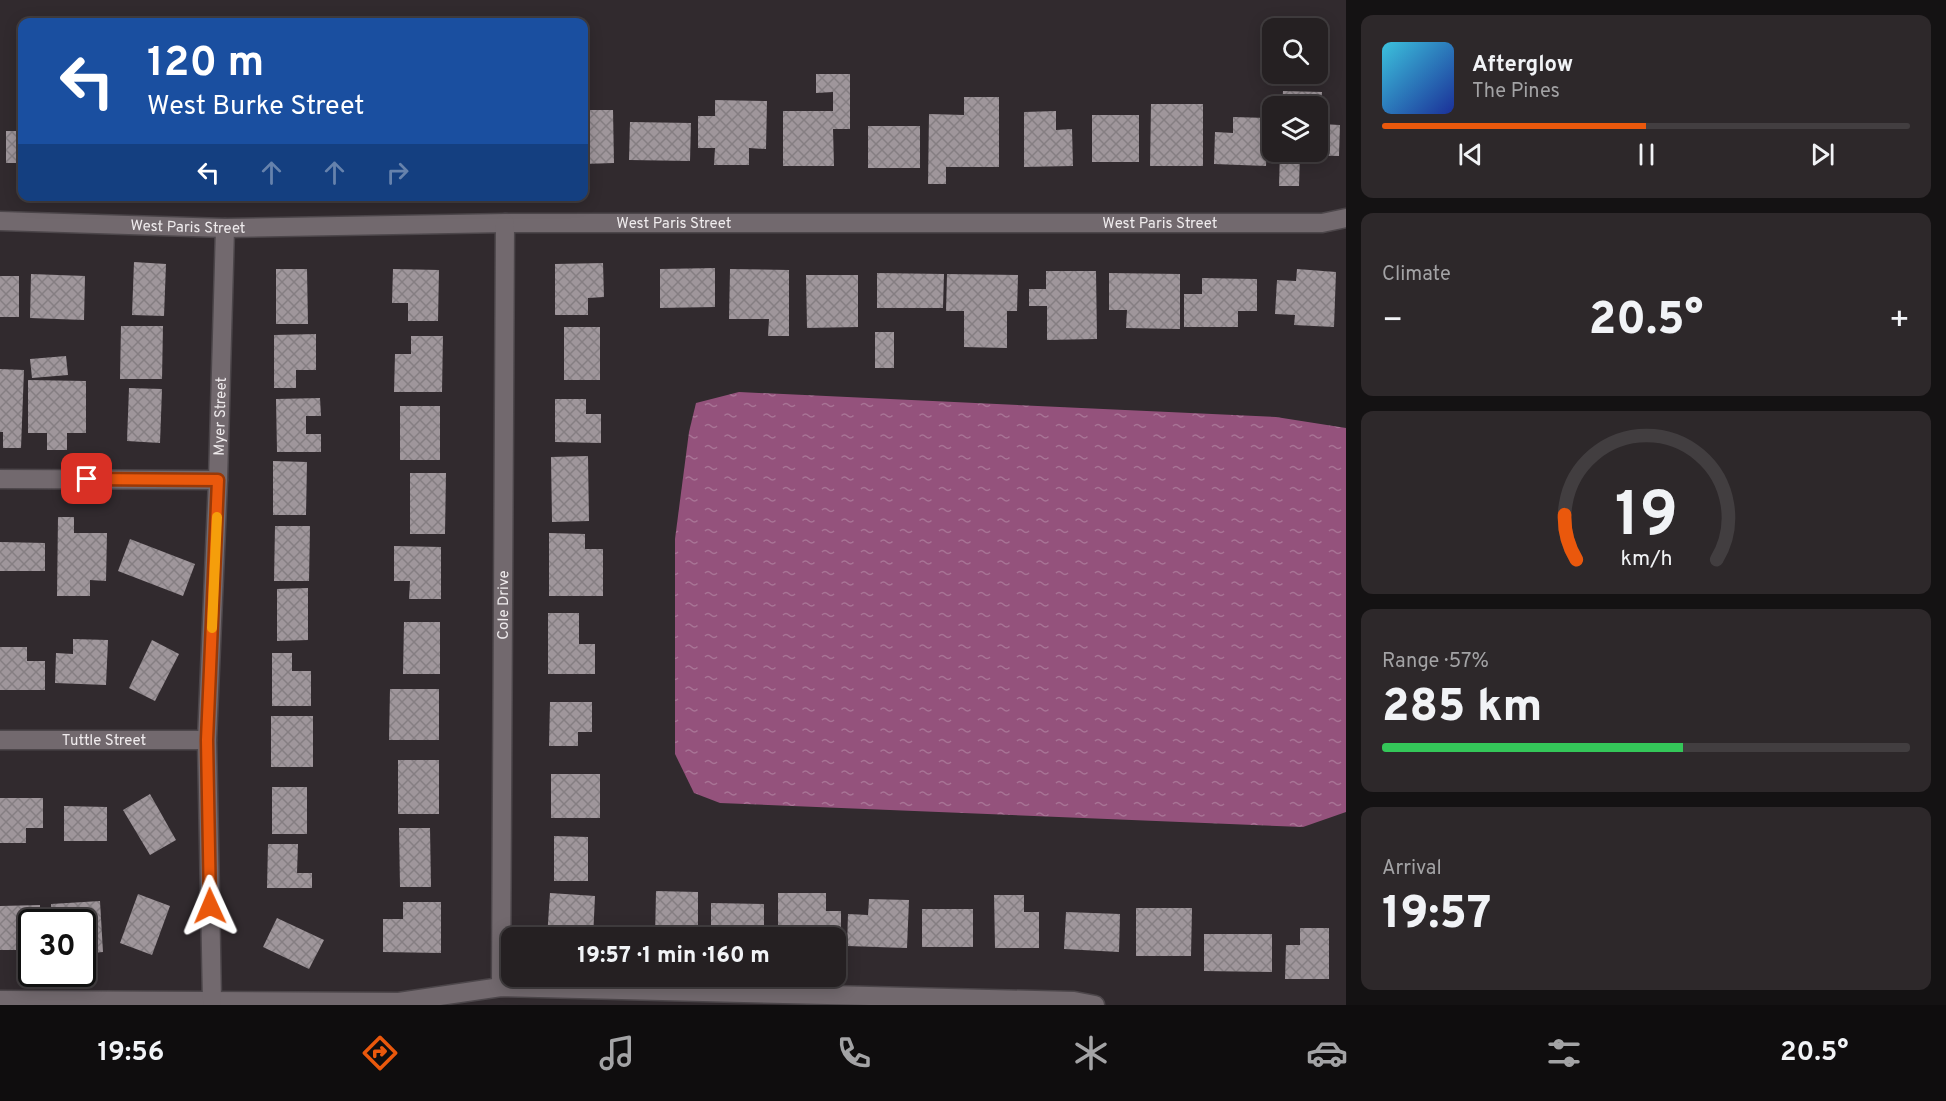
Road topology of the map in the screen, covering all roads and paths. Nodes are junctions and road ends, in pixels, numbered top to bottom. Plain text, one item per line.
1 (1346, 218) edge
2 (0, 221) edge
3 (505, 223) junction
4 (225, 228) junction
5 (0, 479) edge
6 (218, 480) junction
7 (0, 740) edge
8 (207, 740) junction
9 (501, 927) edge
10 (501, 987) joint
11 (0, 1000) edge
12 (212, 1001) junction
13 (1095, 1005) edge

1 - 3 street, West Paris Street
2 - 4 street, West Paris Street
3 - 4 street, West Paris Street
3 - 9 street, Cole Drive
4 - 6 street, Myer Street
5 - 6 street
6 - 8 street, Myer Street
7 - 8 street, Tuttle Street
8 - 12 street, Myer Street
10 - 12 street
10 - 13 street
11 - 12 street

